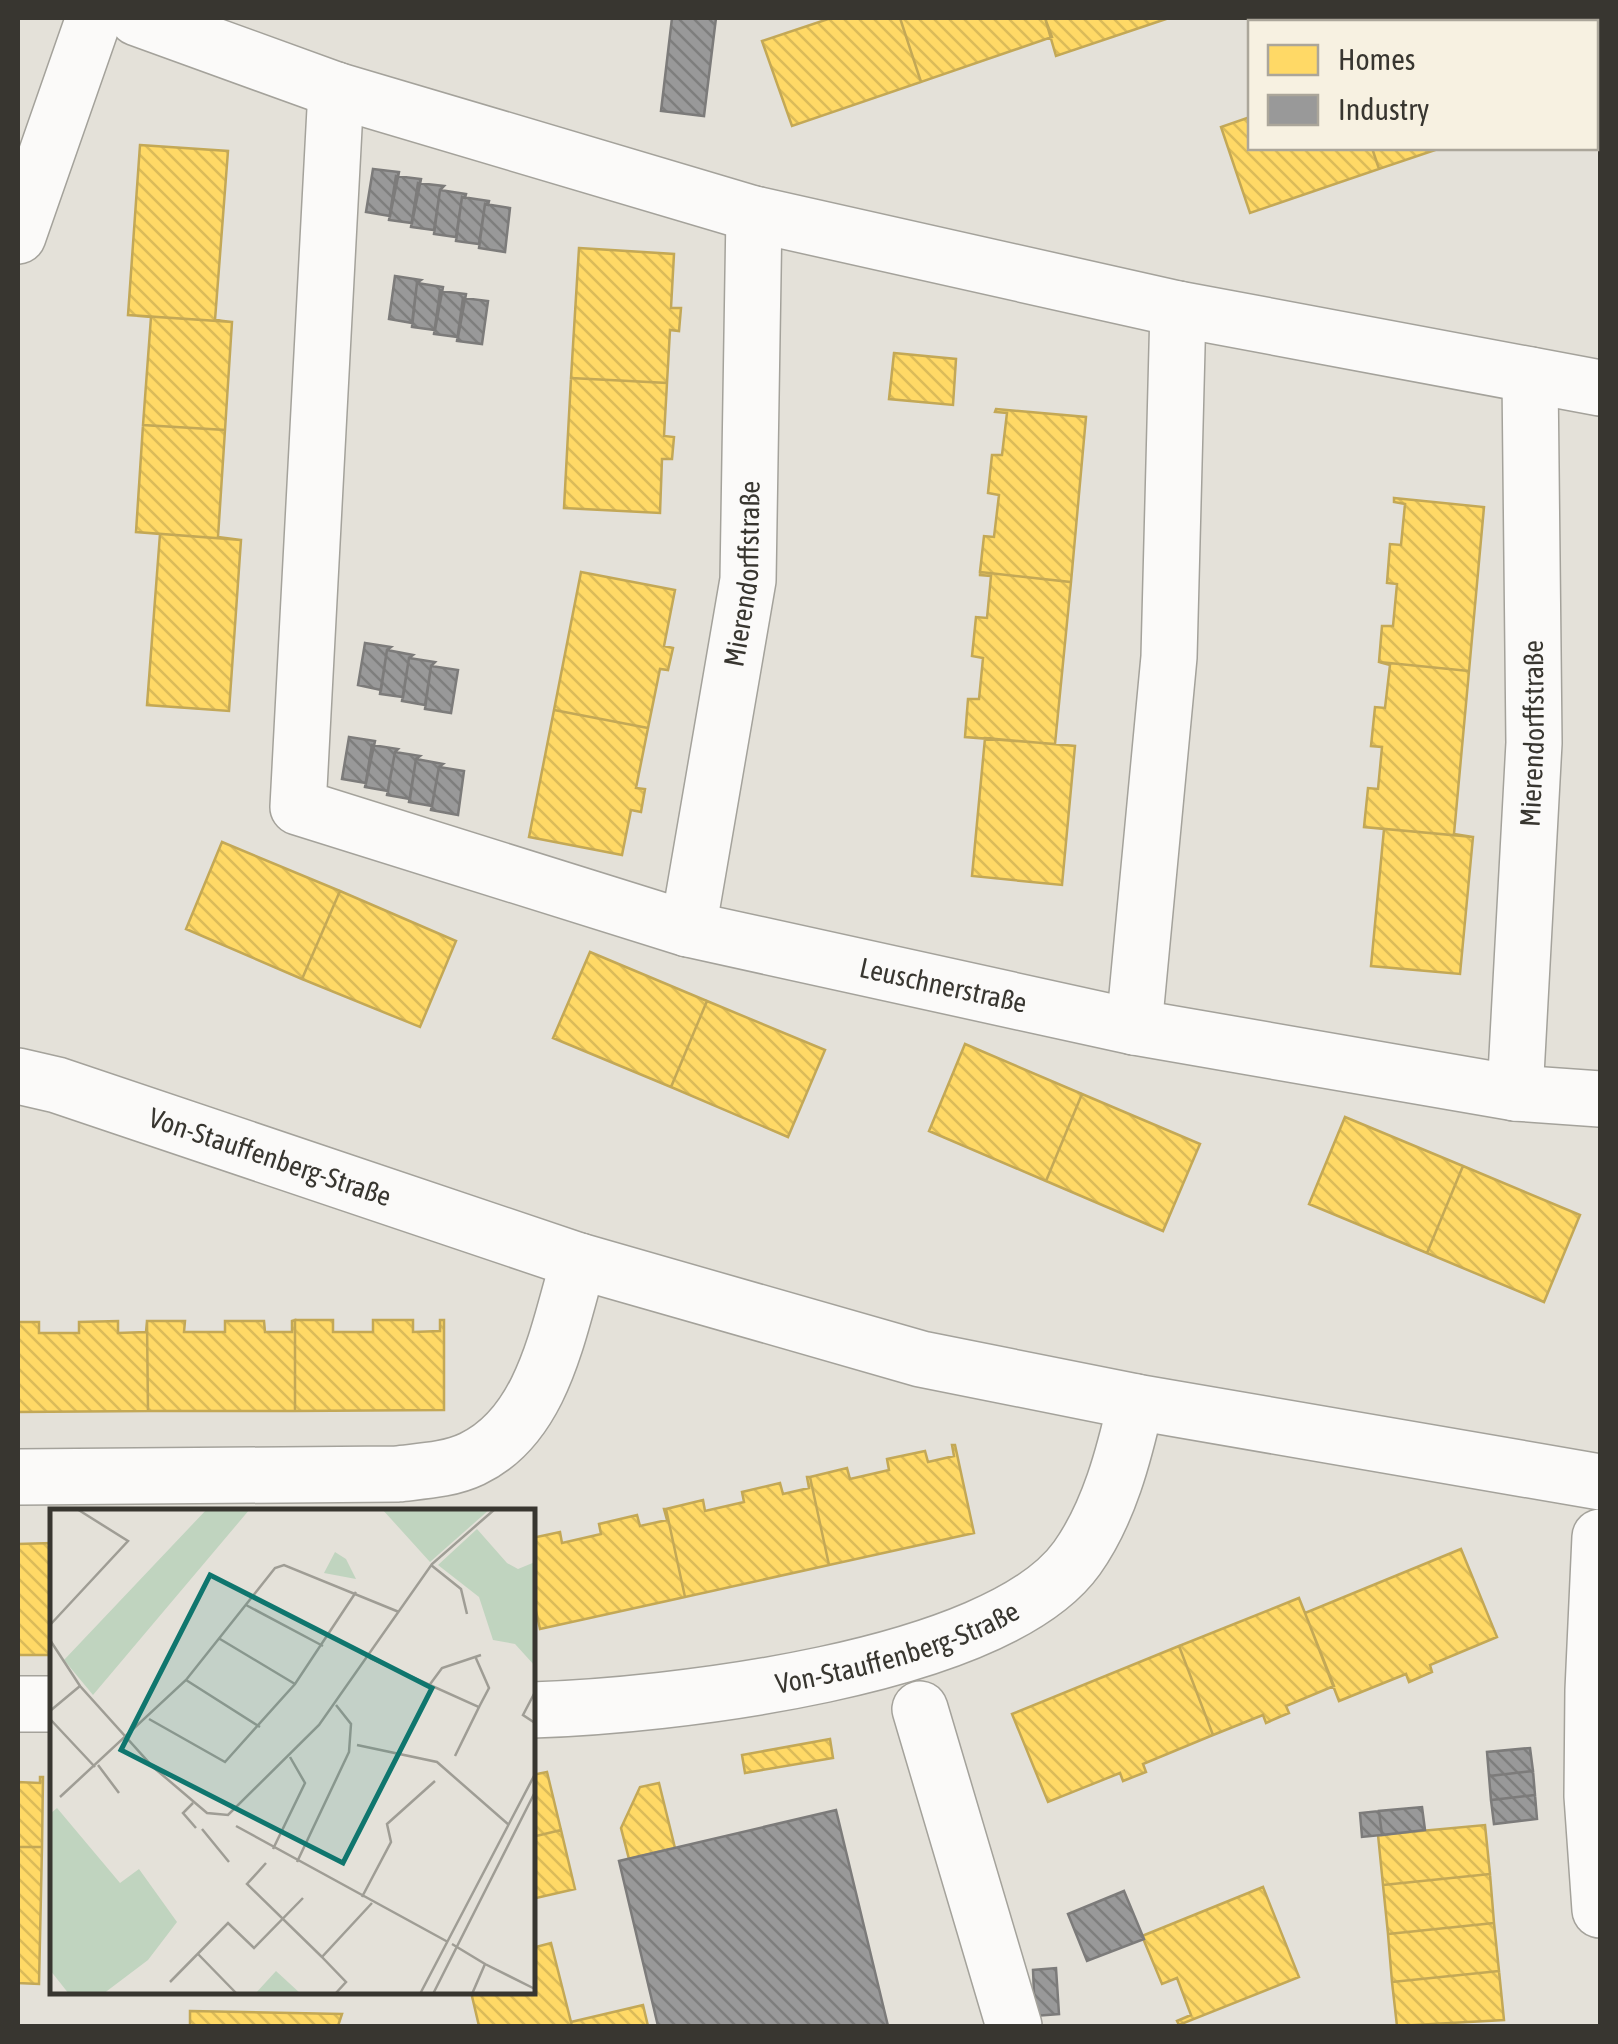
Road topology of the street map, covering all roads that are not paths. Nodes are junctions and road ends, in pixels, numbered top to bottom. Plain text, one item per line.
1 (94, 18) edge
2 (137, 18) edge
3 (336, 90) junction
4 (754, 214) junction
5 (18, 236) edge
6 (1178, 309) junction
7 (1530, 375) junction
8 (1600, 388) edge
9 (688, 929) junction
10 (1134, 1028) junction
11 (18, 1076) edge
12 (1515, 1093) junction
13 (1600, 1099) edge
14 (579, 1261) junction
15 (1136, 1402) junction
16 (18, 1476) edge
17 (1600, 1482) edge
18 (1600, 1537) edge
19 (18, 1704) edge
20 (50, 1704) edge
21 (920, 1708) dead end
22 (535, 1710) edge
23 (1600, 1910) edge
24 (1014, 2026) edge

1 - 5 street
2 - 3 street
3 - 4 street
3 - 9 street, Leuschnerstraße
4 - 6 street
4 - 9 street, Mierendorffstraße
6 - 7 street
6 - 10 street
7 - 8 street
7 - 12 street, Mierendorffstraße
9 - 10 street, Leuschnerstraße
10 - 12 street, Leuschnerstraße
11 - 14 street, Von-Stauffenberg-Straße
12 - 13 street, Leuschnerstraße
14 - 15 street, Von-Stauffenberg-Straße
14 - 16 street
15 - 17 street, Von-Stauffenberg-Straße
15 - 22 street, Von-Stauffenberg-Straße
18 - 23 street
19 - 20 street
21 - 24 street

